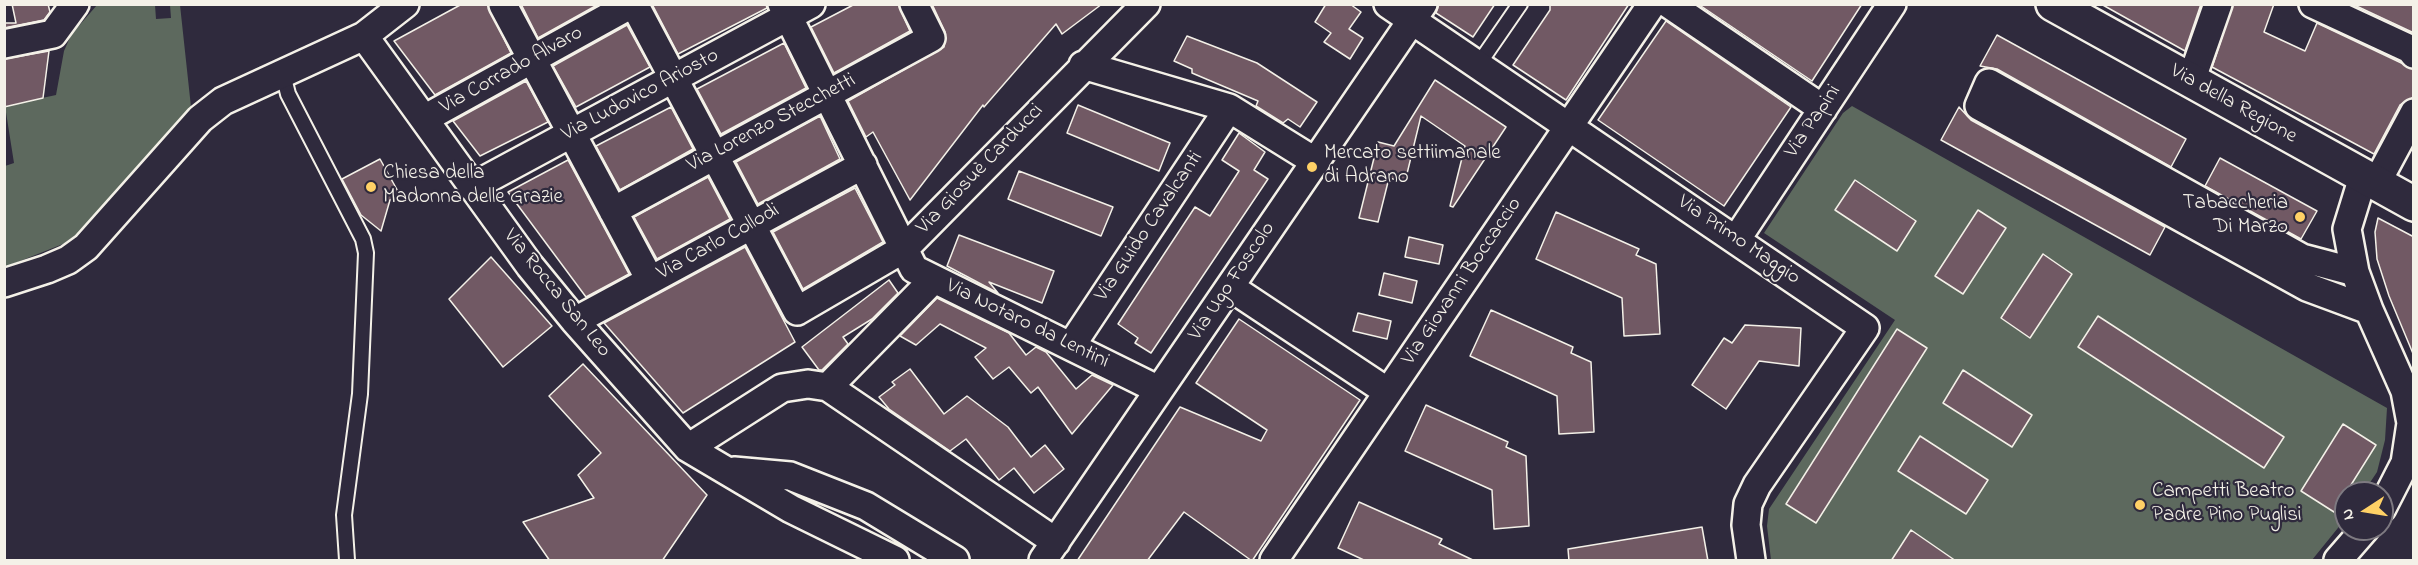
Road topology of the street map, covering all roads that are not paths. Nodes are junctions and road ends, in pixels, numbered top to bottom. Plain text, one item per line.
1 (75, 4) edge
2 (405, 4) edge
3 (633, 4) edge
4 (914, 4) edge
5 (1146, 4) edge
6 (1388, 4) edge
7 (1520, 4) edge
8 (1652, 4) edge
9 (1669, 4) edge
10 (1892, 4) edge
11 (2053, 4) edge
12 (2218, 4) edge
13 (2313, 4) edge
14 (503, 5) edge
15 (793, 9) edge
16 (1417, 13) edge
17 (364, 36) junction
18 (4, 44) edge
19 (2414, 54) edge
20 (532, 60) junction
21 (1083, 65) junction
22 (1478, 65) junction
23 (283, 74) junction
24 (674, 78) junction
25 (2191, 81) junction
26 (827, 94) junction
27 (1229, 108) junction
28 (1823, 109) junction
29 (2414, 113) edge
30 (424, 119) junction
31 (1569, 126) junction
32 (572, 134) junction
33 (715, 155) junction
34 (1316, 162) junction
35 (863, 165) junction
36 (2370, 180) junction
37 (472, 187) junction
38 (2414, 204) edge
39 (613, 211) junction
40 (752, 225) junction
41 (1736, 240) junction
42 (905, 248) junction
43 (2355, 272) junction
44 (934, 279) junction
45 (650, 280) junction
46 (4, 283) edge
47 (1230, 287) junction
48 (2369, 310) junction
49 (575, 321) junction
50 (1071, 346) junction
51 (828, 387) junction
52 (1159, 390) junction
53 (1388, 392) junction
54 (688, 448) junction
55 (730, 471) junction
56 (2394, 485) edge
57 (2355, 541) edge
58 (1049, 551) edge
59 (346, 561) edge
60 (895, 561) edge
61 (955, 561) edge
62 (1274, 561) edge
63 (1751, 561) edge
64 (2338, 561) edge

1 - 18 street
2 - 17 street
3 - 20 street, Via Corrado Alvaro
3 - 24 street
4 - 26 street, Via Lorenzo Stecchetti
5 - 21 street, Via Giosuè Carducci
6 - 16 street, Via Primo Maggio
7 - 22 lane
8 - 31 street, Via Giovanni Boccaccio
9 - 28 street
10 - 28 street, Via Papini
11 - 25 main road, Via della Regione
12 - 25 street
13 - 19 street
14 - 20 street
15 - 24 street, Via Ludovico Ariosto
15 - 26 street, Via Notaro da Lentini
16 - 22 street, Via Primo Maggio
16 - 34 street, Via Ugo Foscolo
17 - 23 street
17 - 30 street, Via Rocca San Leo
20 - 30 street, Via Corrado Alvaro
20 - 32 street
21 - 27 street
21 - 42 street, Via Giosuè Carducci
22 - 31 street, Via Primo Maggio
23 - 46 street
23 - 59 lane
24 - 32 street, Via Ludovico Ariosto
24 - 33 street
25 - 36 main road, Via della Regione
26 - 33 street, Via Lorenzo Stecchetti
26 - 35 street, Via Notaro da Lentini
27 - 34 street
27 - 50 street, Via Guido Cavalcanti
28 - 41 street, Via Papini
29 - 36 street
30 - 37 street, Via Rocca San Leo
31 - 41 street, Via Primo Maggio
31 - 53 street, Via Giovanni Boccaccio
32 - 37 street, Via Ludovico Ariosto
32 - 39 street
33 - 39 street, Via Lorenzo Stecchetti
33 - 40 street
34 - 47 street, Via Ugo Foscolo
35 - 40 street, Via Carlo Collodi
35 - 42 street, Via Notaro da Lentini
36 - 38 main road, Via della Regione
36 - 43 street
37 - 49 street, Via Rocca San Leo
39 - 45 street
40 - 42 street, Via Giosuè Carducci
40 - 45 street, Via Carlo Collodi
41 - 63 street, Via Primo Maggio
42 - 44 street, Via Notaro da Lentini
43 - 48 street
43 - 48 street
44 - 50 street, Via Notaro da Lentini
44 - 51 street
45 - 49 street, Via Carlo Collodi
47 - 52 street, Via Ugo Foscolo
47 - 53 street
48 - 56 street
49 - 54 street, Via Rocca San Leo
50 - 52 street, Via Notaro da Lentini
51 - 54 street
51 - 58 street
52 - 58 street, Via Ugo Foscolo
53 - 62 street, Via Giovanni Boccaccio
54 - 55 street, Via Rocca San Leo
55 - 60 street, Via Rocca San Leo
55 - 61 street, Via Rocca San Leo
57 - 64 street

